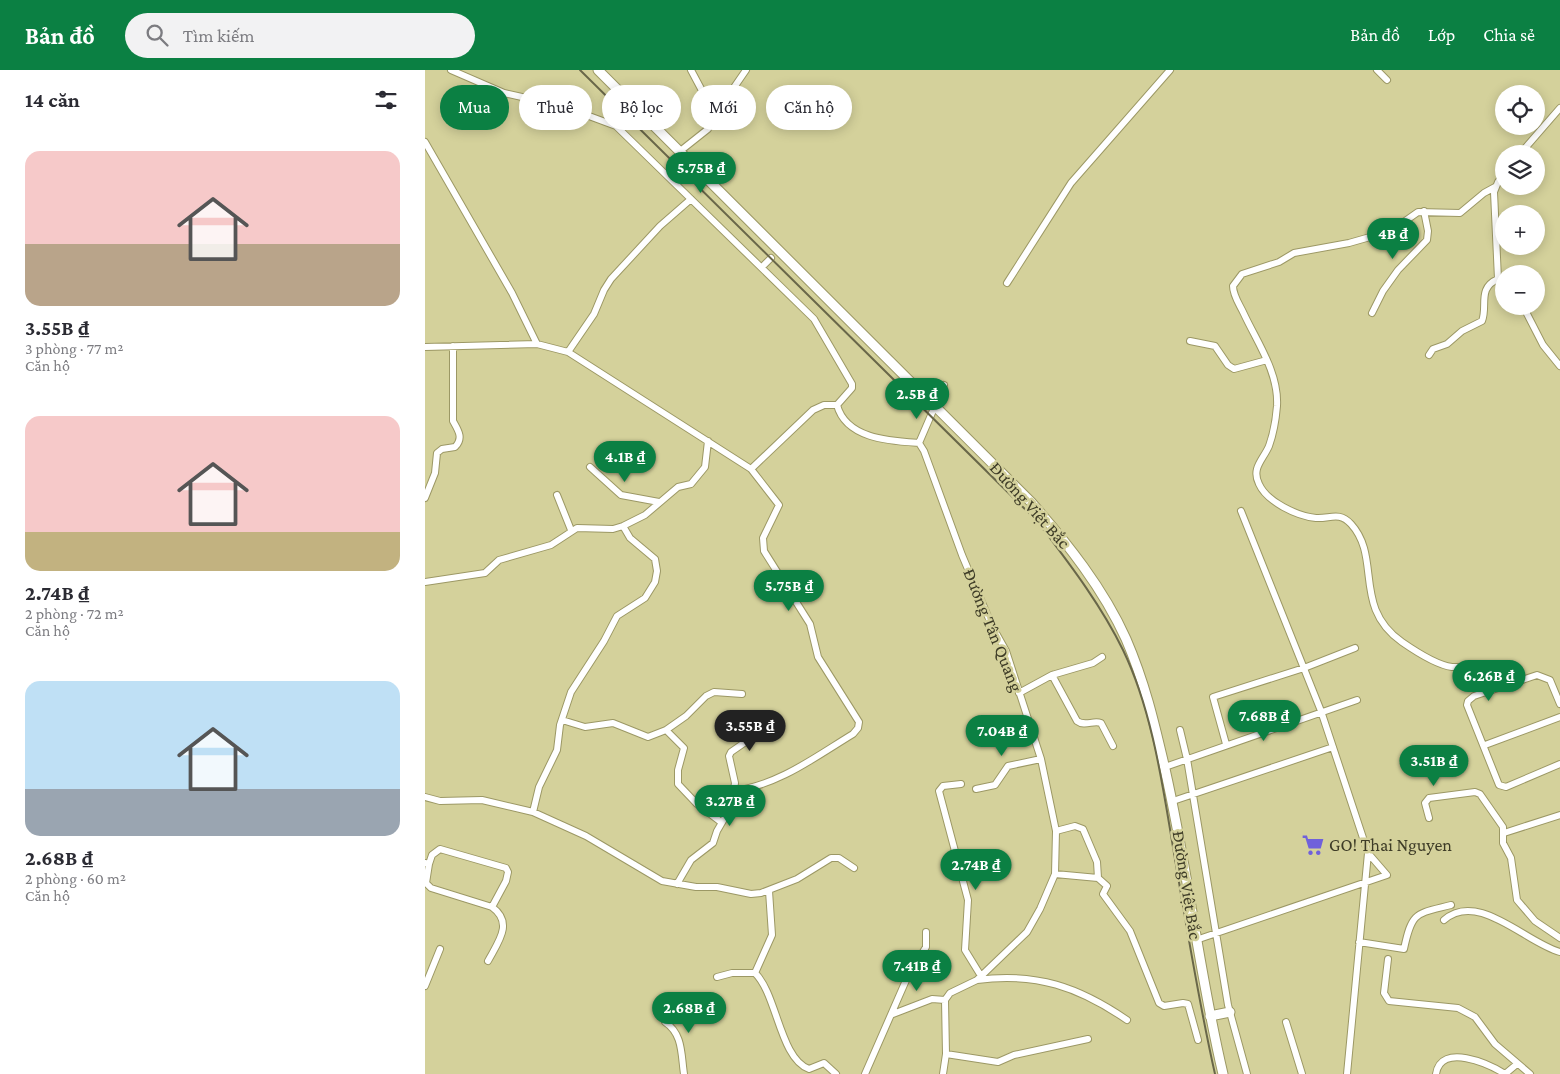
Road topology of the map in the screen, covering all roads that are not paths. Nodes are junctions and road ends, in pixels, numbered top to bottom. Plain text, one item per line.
1 (451, 70) edge
2 (598, 70) edge
3 (691, 70) edge
4 (746, 70) edge
5 (1170, 70) edge
6 (1377, 70) edge
7 (1387, 80) dead end
8 (699, 85) edge
9 (735, 85) edge
10 (1560, 108) edge
11 (707, 130) edge
12 (425, 142) edge
13 (1527, 145) edge
14 (679, 152) junction
15 (1495, 187) edge
16 (1495, 195) edge
17 (691, 199) junction
18 (1424, 211) junction
19 (771, 258) dead end
20 (1498, 265) edge
21 (762, 267) junction
22 (1495, 280) edge
23 (1007, 283) dead end
24 (1372, 313) dead end
25 (1528, 315) edge
26 (1190, 341) dead end
27 (537, 344) junction
28 (453, 346) junction
29 (425, 347) edge
30 (568, 352) junction
31 (1429, 355) dead end
32 (1267, 360) junction
33 (1560, 366) edge
34 (944, 384) dead end
35 (837, 405) junction
36 (934, 405) junction
37 (708, 441) junction
38 (919, 443) junction
39 (590, 467) dead end
40 (751, 470) junction
41 (557, 495) dead end
42 (425, 498) edge
43 (659, 502) junction
44 (1241, 511) dead end
45 (623, 526) junction
46 (571, 530) junction
47 (425, 582) edge
48 (1355, 648) dead end
49 (1102, 657) dead end
50 (1304, 668) junction
51 (1052, 675) junction
52 (1499, 686) junction
53 (1019, 693) junction
54 (742, 694) dead end
55 (1357, 700) dead end
56 (1560, 704) edge
57 (1321, 711) junction
58 (1560, 717) edge
59 (562, 720) junction
60 (666, 730) junction
61 (1180, 730) dead end
62 (757, 734) dead end
63 (1226, 744) junction
64 (1113, 746) dead end
65 (1333, 746) junction
66 (1485, 746) junction
67 (1041, 759) junction
68 (1187, 759) junction
69 (1560, 764) edge
70 (1165, 767) junction
71 (961, 784) dead end
72 (976, 789) dead end
73 (733, 791) junction
74 (1193, 795) junction
75 (425, 797) edge
76 (1173, 801) junction
77 (533, 812) junction
78 (1560, 815) edge
79 (1429, 818) dead end
80 (721, 822) junction
81 (1055, 830) junction
82 (1504, 833) junction
83 (1368, 853) junction
84 (427, 864) edge
85 (854, 868) dead end
86 (1055, 874) junction
87 (1098, 878) junction
88 (1365, 883) junction
89 (677, 884) junction
90 (769, 891) junction
91 (1451, 905) dead end
92 (491, 907) junction
93 (1444, 920) dead end
94 (926, 932) dead end
95 (1216, 933) junction
96 (1560, 938) edge
97 (1196, 940) junction
98 (1359, 942) junction
99 (440, 949) dead end
100 (1560, 952) edge
101 (1387, 959) dead end
102 (487, 961) dead end
103 (755, 973) junction
104 (717, 976) dead end
105 (979, 978) junction
106 (425, 986) edge
107 (678, 999) dead end
108 (945, 1000) junction
109 (1230, 1012) junction
110 (893, 1014) junction
111 (1210, 1016) junction
112 (1127, 1020) dead end
113 (1286, 1022) dead end
114 (1088, 1039) dead end
115 (1198, 1040) dead end
116 (947, 1054) junction
117 (1517, 1064) junction
118 (684, 1074) edge
119 (836, 1074) edge
120 (865, 1074) edge
121 (943, 1074) edge
122 (1223, 1074) edge
123 (1247, 1074) edge
124 (1302, 1074) edge
125 (1347, 1074) edge
126 (1436, 1074) edge
127 (1505, 1074) edge
128 (1530, 1074) edge

1 - 17 street
2 - 14 main road, Đường Việt Bắc
3 - 8 street
4 - 9 street
5 - 23 street
6 - 7 street
10 - 13 street
11 - 14 street
12 - 27 street
14 - 36 main road, Đường Việt Bắc
15 - 18 street
16 - 20 street
17 - 21 street
17 - 30 street
18 - 24 street
18 - 32 street
19 - 21 street
21 - 35 street
22 - 31 street
25 - 33 street
26 - 32 street
27 - 28 street
27 - 30 street
28 - 29 street
28 - 42 street
30 - 37 street
32 - 52 street
34 - 36 street
35 - 38 street
35 - 40 street
36 - 38 street
36 - 70 main road, Đường Việt Bắc
37 - 40 street
37 - 43 street
38 - 53 street, Đường Tân Quang
39 - 43 street
40 - 73 street
41 - 46 street
43 - 45 street
44 - 50 street
45 - 46 street
45 - 59 street
46 - 47 street
48 - 50 street
49 - 51 street
50 - 57 street
50 - 63 street
51 - 53 street
51 - 64 street
52 - 56 street
52 - 66 street
53 - 67 street, Đường Tân Quang
54 - 60 street
55 - 57 street
57 - 63 street
57 - 65 street
58 - 66 street
59 - 60 street
59 - 77 street
60 - 80 street
61 - 68 street
62 - 73 street
63 - 68 street
65 - 74 street
65 - 83 street
66 - 69 street
67 - 72 street
67 - 81 street, Đường Tân Quang
68 - 70 street
68 - 74 street
70 - 76 main road, Đường Việt Bắc
71 - 105 street
73 - 80 street
74 - 76 street
74 - 95 street
75 - 77 street
76 - 97 main road, Đường Việt Bắc
77 - 89 street
78 - 82 street
79 - 82 street
80 - 89 street
81 - 86 street, Đường Tân Quang
81 - 87 street
82 - 96 street
83 - 88 street
83 - 88 street
84 - 92 street
84 - 92 street
85 - 90 street
86 - 87 street
86 - 105 street, Đường Tân Quang
87 - 115 street
88 - 95 street
88 - 98 street
89 - 90 street
90 - 103 street
91 - 98 street
92 - 102 street
93 - 100 street
94 - 110 street
95 - 97 street
95 - 109 street
97 - 111 main road, Đường Việt Bắc
98 - 125 street
99 - 106 street
101 - 117 street
103 - 104 street
103 - 119 street
105 - 108 street, Đường Tân Quang
105 - 112 street
107 - 118 street
108 - 110 street
108 - 116 street
109 - 111 main road
109 - 123 street
110 - 120 street
111 - 122 main road, Đường Việt Bắc
113 - 124 street
114 - 116 street
116 - 121 street
117 - 127 street
117 - 128 street
126 - 127 street

